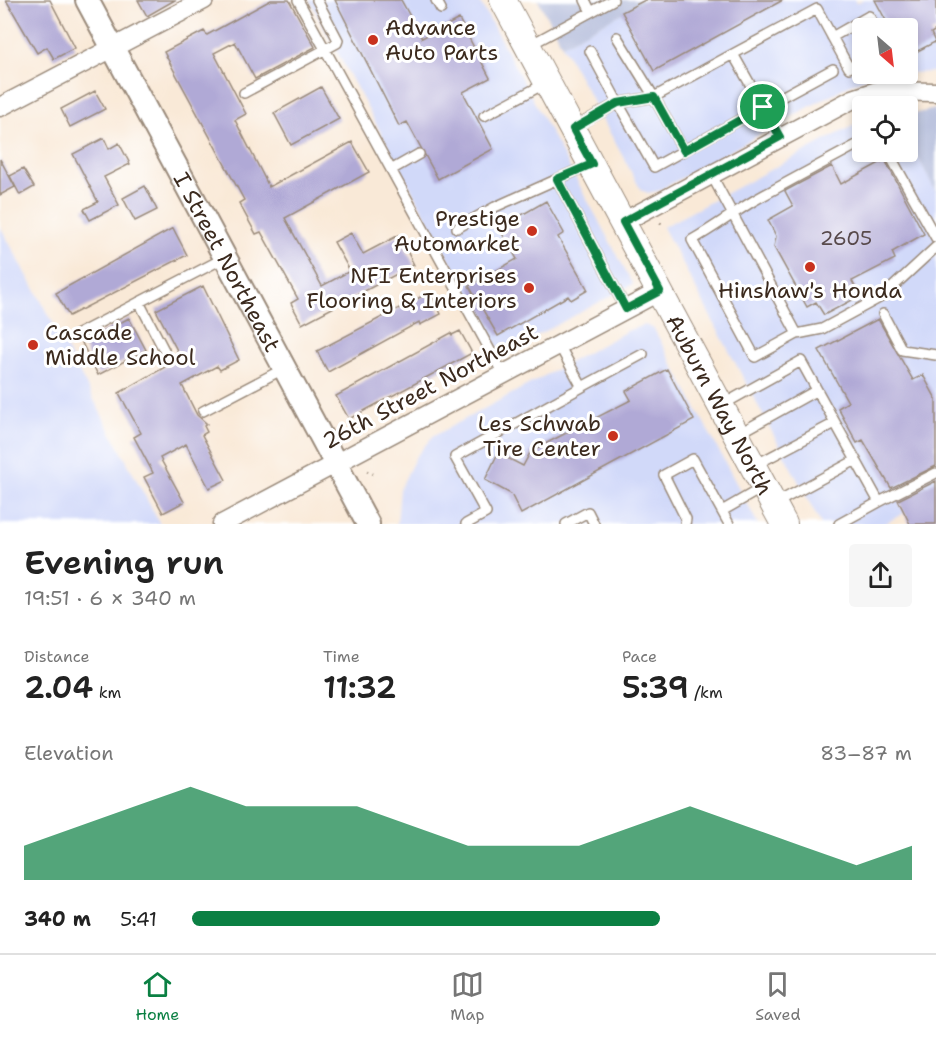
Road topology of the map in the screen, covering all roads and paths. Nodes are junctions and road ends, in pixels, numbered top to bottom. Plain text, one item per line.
1 (87, 0) edge
2 (204, 0) edge
3 (298, 0) edge
4 (317, 0) edge
5 (436, 0) edge
6 (585, 0) edge
7 (613, 0) edge
8 (509, 2) edge
9 (819, 4) edge
10 (441, 9) dead end
11 (591, 12) junction
12 (852, 26) edge
13 (617, 37) dead end
14 (832, 37) junction
15 (528, 46) junction
16 (113, 47) junction
17 (325, 50) junction
18 (590, 51) dead end
19 (733, 54) junction
20 (852, 66) edge
21 (833, 69) dead end
22 (548, 82) junction
23 (936, 92) edge
24 (244, 93) dead end
25 (874, 96) edge
26 (654, 97) junction
27 (618, 103) junction
28 (852, 106) edge
29 (0, 107) edge
30 (763, 107) junction
31 (484, 116) dead end
32 (573, 129) junction
33 (780, 137) junction
34 (852, 148) edge
35 (684, 151) junction
36 (418, 154) dead end
37 (894, 162) edge
38 (592, 164) junction
39 (391, 170) junction
40 (711, 174) junction
41 (557, 179) junction
42 (732, 214) junction
43 (623, 222) junction
44 (457, 228) dead end
45 (936, 238) edge
46 (936, 247) edge
47 (225, 257) junction
48 (660, 291) junction
49 (139, 302) junction
50 (626, 309) junction
51 (883, 314) dead end
52 (797, 334) junction
53 (74, 336) dead end
54 (559, 345) junction
55 (164, 350) dead end
56 (643, 354) dead end
57 (936, 355) edge
58 (285, 368) junction
59 (503, 374) junction
60 (582, 387) junction
61 (817, 390) junction
62 (721, 406) junction
63 (203, 411) dead end
64 (835, 423) junction
65 (737, 435) junction
66 (856, 460) junction
67 (336, 463) junction
68 (367, 471) dead end
69 (936, 473) edge
70 (373, 474) dead end
71 (769, 496) edge
72 (879, 502) junction
73 (722, 511) junction
74 (222, 524) edge
75 (368, 524) edge
76 (466, 524) edge
77 (566, 524) edge
78 (594, 524) edge
79 (685, 524) edge
80 (729, 524) edge
81 (839, 524) edge

1 - 16 street, I Street Northeast
2 - 16 street
3 - 17 lane
4 - 17 lane
5 - 10 lane
6 - 11 lane
7 - 11 lane
8 - 15 main road, Auburn Way North
9 - 14 lane
9 - 19 lane
11 - 15 lane
12 - 14 lane
13 - 26 lane
14 - 20 lane
15 - 22 main road, Auburn Way North
16 - 29 street
16 - 47 street, I Street Northeast
17 - 24 lane
17 - 39 lane
18 - 27 lane
19 - 26 lane
19 - 30 lane
21 - 30 lane
22 - 31 lane
22 - 32 main road, Auburn Way North
23 - 25 street
26 - 27 lane
26 - 35 lane
27 - 32 lane
27 - 35 lane
28 - 33 street
30 - 33 lane
30 - 35 lane
32 - 38 main road, Auburn Way North
33 - 40 street
34 - 42 lane
36 - 39 lane
37 - 45 lane
38 - 41 lane
38 - 43 main road, Auburn Way North
39 - 59 lane
40 - 42 lane
40 - 43 street
41 - 44 lane
41 - 50 lane
42 - 52 lane
42 - 52 lane
43 - 48 main road, Auburn Way North
46 - 52 lane
47 - 49 lane
47 - 58 street, I Street Northeast
48 - 50 street, 26th Street Northeast
48 - 62 main road, Auburn Way North
49 - 53 lane
49 - 55 lane
50 - 54 street, 26th Street Northeast
51 - 57 lane
54 - 59 street, 26th Street Northeast
54 - 60 lane
56 - 60 lane
58 - 63 lane
58 - 67 street, I Street Northeast
59 - 67 street, 26th Street Northeast
60 - 76 lane
61 - 62 lane
61 - 64 lane
61 - 65 lane
62 - 65 main road, Auburn Way North
64 - 66 lane
64 - 71 lane
65 - 71 main road, Auburn Way North
66 - 71 lane
66 - 72 lane
67 - 74 street, 26th Street Northeast
67 - 75 street, I Street Northeast
68 - 70 path
69 - 72 lane
71 - 73 lane
72 - 81 lane
73 - 79 lane
73 - 80 lane
77 - 78 lane

